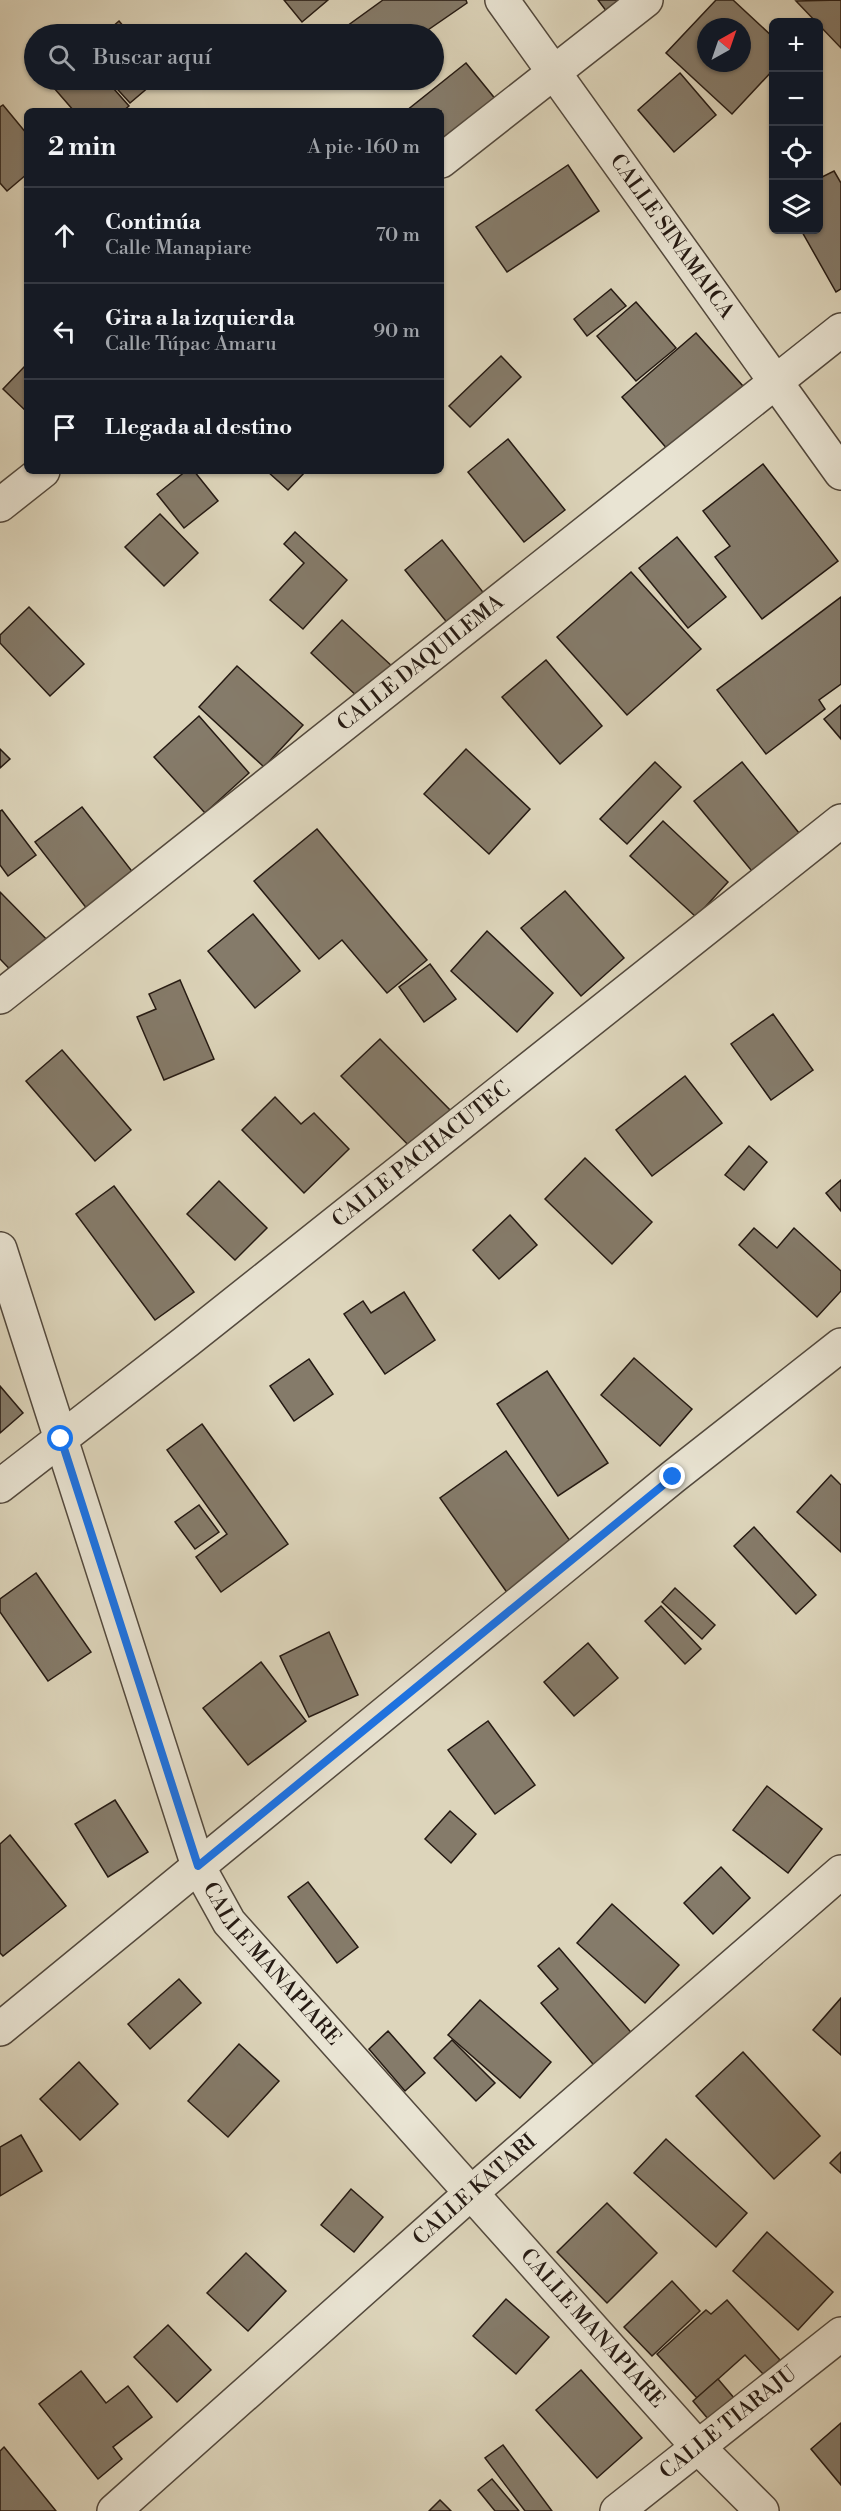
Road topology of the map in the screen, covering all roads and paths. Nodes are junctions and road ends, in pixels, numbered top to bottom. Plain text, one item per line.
1 (502, 0) edge
2 (646, 0) edge
3 (554, 73) junction
4 (444, 159) edge
5 (841, 330) edge
6 (776, 381) junction
7 (841, 473) edge
8 (39, 474) edge
9 (0, 505) edge
10 (841, 821) edge
11 (0, 997) edge
12 (0, 1249) edge
13 (841, 1345) edge
14 (61, 1439) junction
15 (0, 1486) edge
16 (198, 1866) junction
17 (841, 1872) edge
18 (0, 2029) edge
19 (471, 2193) junction
20 (841, 2334) edge
21 (698, 2447) junction
22 (114, 2511) edge
23 (617, 2511) edge
24 (762, 2511) edge

1 - 3 street, CALLE SINAMAICA
2 - 3 street
3 - 4 street
3 - 6 street, CALLE SINAMAICA
5 - 6 street, CALLE DAQUILEMA
6 - 7 street, CALLE SINAMAICA
6 - 11 street, CALLE DAQUILEMA
8 - 9 street
10 - 14 street, CALLE PACHACUTEC
12 - 14 street, CALLE MANAPIARE
13 - 16 street
14 - 15 street, CALLE PACHACUTEC
14 - 16 street, CALLE MANAPIARE
16 - 18 street
16 - 19 street, CALLE MANAPIARE
17 - 19 street, CALLE KATARI
19 - 21 street, CALLE MANAPIARE
19 - 22 street, CALLE KATARI
20 - 21 street, CALLE TIARAJU
21 - 23 street, CALLE TIARAJU
21 - 24 street, CALLE MANAPIARE

